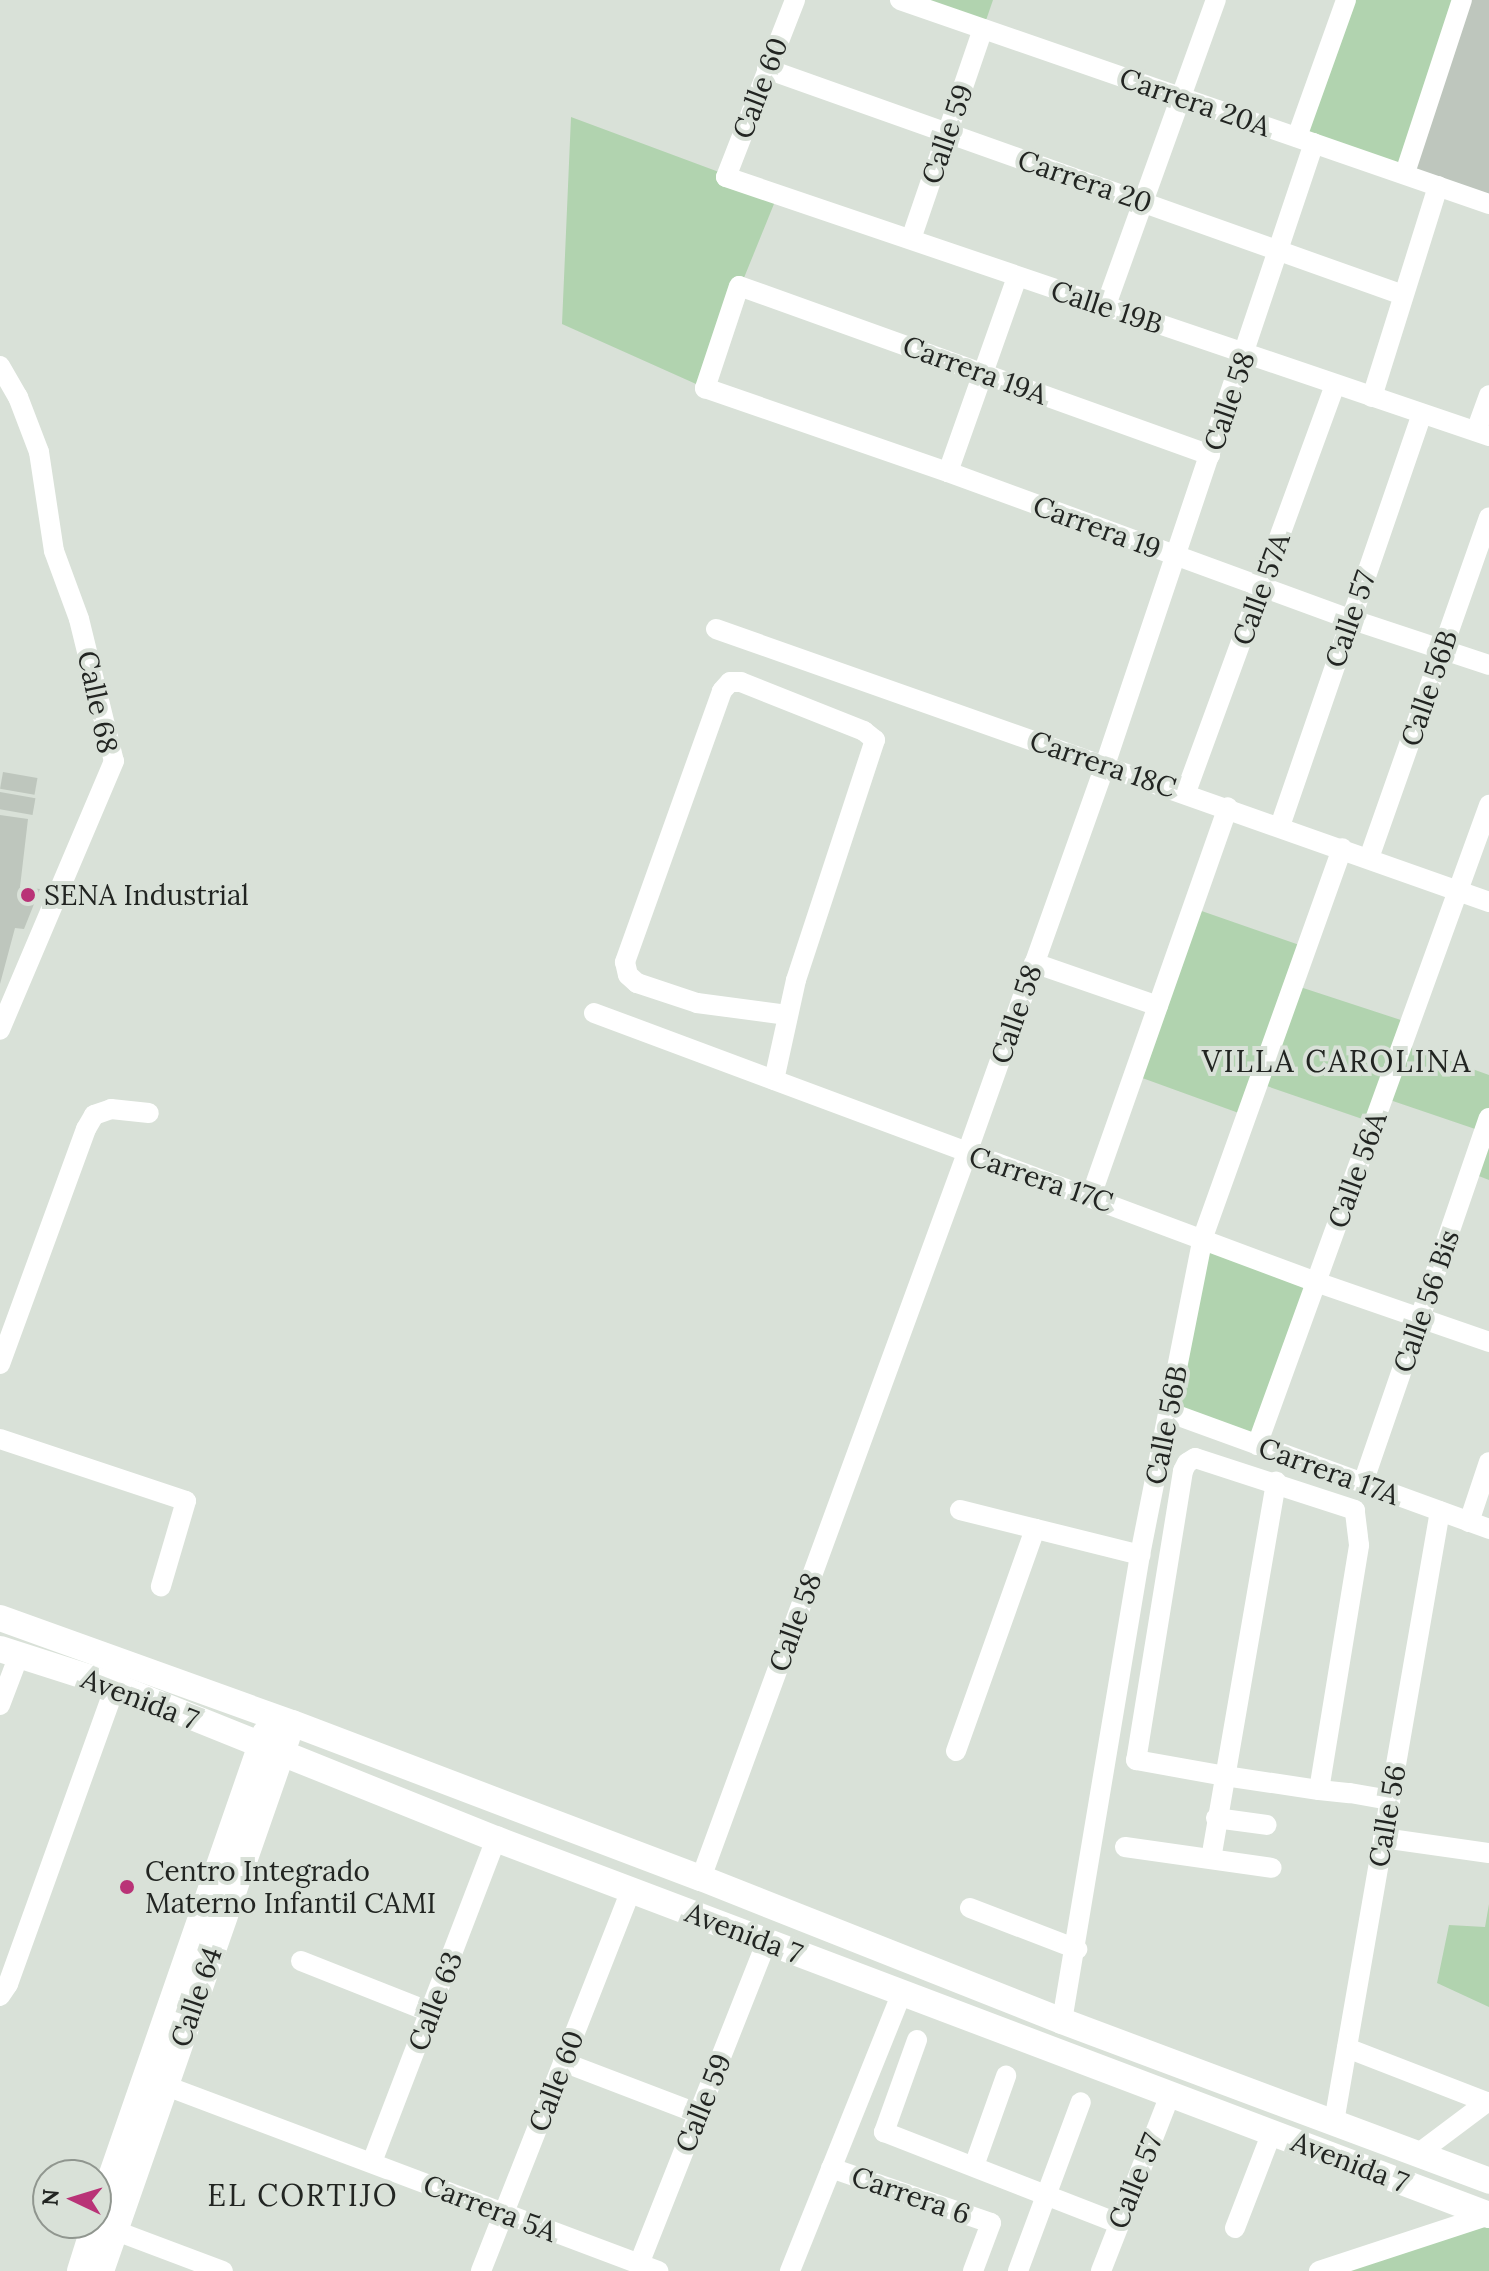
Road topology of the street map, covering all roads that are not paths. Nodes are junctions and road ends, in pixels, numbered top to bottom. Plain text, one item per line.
1 (795, 0) edge
2 (1216, 0) edge
3 (1346, 0) edge
4 (1462, 0) edge
5 (911, 2) edge
6 (983, 29) junction
7 (767, 69) junction
8 (1181, 97) junction
9 (948, 134) junction
10 (1306, 140) junction
11 (1405, 173) junction
12 (726, 177) joint
13 (1438, 186) junction
14 (1146, 201) junction
15 (1489, 204) edge
16 (911, 239) junction
17 (1277, 249) junction
18 (1017, 277) junction
19 (1403, 295) junction
20 (1106, 305) junction
21 (1245, 354) junction
22 (0, 366) edge
23 (981, 372) junction
24 (1335, 385) junction
25 (705, 388) joint
26 (1489, 395) edge
27 (1372, 397) junction
28 (1422, 414) junction
29 (1482, 434) edge
30 (1210, 455) junction
31 (948, 472) junction
32 (1489, 517) edge
33 (1176, 556) junction
34 (1262, 586) junction
35 (1350, 619) junction
36 (716, 629) dead end
37 (1443, 650) junction
38 (1489, 665) edge
39 (1105, 765) junction
40 (1186, 792) junction
41 (1489, 805) edge
42 (1228, 807) junction
43 (1280, 826) junction
44 (1342, 848) junction
45 (1369, 858) junction
46 (1457, 892) junction
47 (1489, 902) edge
48 (1034, 963) junction
49 (1158, 1006) junction
50 (594, 1013) dead end
51 (787, 1015) junction
52 (0, 1030) edge
53 (774, 1080) junction
54 (149, 1113) dead end
55 (1489, 1118) edge
56 (967, 1153) junction
57 (1091, 1196) junction
58 (1203, 1237) junction
59 (1316, 1282) junction
60 (1420, 1318) junction
61 (1489, 1342) edge
62 (0, 1364) edge
63 (1168, 1412) junction
64 (0, 1439) edge
65 (1257, 1445) junction
66 (1489, 1462) edge
67 (1276, 1482) junction
68 (1363, 1483) junction
69 (960, 1510) dead end
70 (1440, 1511) junction
71 (1469, 1522) junction
72 (1035, 1529) junction
73 (1489, 1529) edge
74 (1140, 1555) junction
75 (161, 1586) dead end
76 (0, 1618) edge
77 (9, 1652) edge
78 (115, 1686) junction
79 (0, 1705) edge
80 (282, 1719) junction
81 (270, 1751) junction
82 (956, 1751) dead end
83 (1225, 1776) junction
84 (1319, 1790) junction
85 (1390, 1800) junction
86 (1216, 1818) junction
87 (1267, 1825) dead end
88 (1383, 1838) junction
89 (496, 1839) junction
90 (1125, 1847) dead end
91 (1489, 1853) edge
92 (1211, 1859) junction
93 (1272, 1868) dead end
94 (701, 1878) junction
95 (631, 1890) junction
96 (970, 1908) dead end
97 (767, 1941) junction
98 (1077, 1949) junction
99 (301, 1961) dead end
100 (902, 1992) junction
101 (0, 1996) edge
102 (430, 2012) junction
103 (1062, 2021) junction
104 (917, 2040) dead end
105 (1347, 2048) junction
106 (563, 2062) junction
107 (1006, 2076) dead end
108 (154, 2082) junction
109 (1171, 2092) junction
110 (1081, 2102) dead end
111 (1488, 2102) edge
112 (699, 2114) junction
113 (1334, 2122) junction
114 (1272, 2132) junction
115 (1419, 2153) junction
116 (372, 2162) junction
117 (974, 2166) junction
118 (831, 2168) junction
119 (1489, 2181) edge
120 (112, 2192) edge
121 (1048, 2194) junction
122 (503, 2215) junction
123 (1489, 2215) edge
124 (1118, 2223) junction
125 (1235, 2228) dead end
126 (112, 2229) edge
127 (94, 2239) edge
128 (100, 2239) edge
129 (648, 2268) edge
130 (80, 2271) edge
131 (101, 2271) edge
132 (223, 2271) edge
133 (481, 2271) edge
134 (790, 2271) edge
135 (973, 2271) edge
136 (1018, 2271) edge
137 (1101, 2271) edge
138 (1319, 2271) edge

1 - 7 street, Calle 60
2 - 8 street
3 - 10 street, Calle 58
4 - 11 street
5 - 6 street, Carrera 20A
6 - 8 street, Carrera 20A
6 - 9 street, Calle 59
7 - 9 street, Carrera 20
7 - 12 street, Calle 60
8 - 10 street, Carrera 20A
8 - 14 street
9 - 14 street, Carrera 20
9 - 16 street, Calle 59
10 - 11 street, Carrera 20A
10 - 17 street, Calle 58
11 - 13 street, Carrera 20A
12 - 16 street, Calle 19B
13 - 15 street, Carrera 20A
13 - 19 street
14 - 17 street, Carrera 20
14 - 20 street
16 - 18 street, Calle 19B
17 - 19 street, Carrera 20
17 - 21 street, Calle 58
18 - 20 street, Calle 19B
18 - 23 street
19 - 27 street
20 - 21 street, Calle 19B
21 - 24 street, Calle 19B
21 - 30 street, Calle 58
22 - 52 street, Calle 68
23 - 25 street, Carrera 19A
23 - 30 street, Carrera 19A
23 - 31 street
24 - 27 street, Calle 19B
24 - 34 street, Calle 57A
25 - 31 street, Carrera 19
26 - 29 street
27 - 28 street, Calle 19B
28 - 29 street, Calle 19B
28 - 35 street, Calle 57
30 - 33 street, Calle 58
31 - 33 street, Carrera 19
32 - 37 street, Calle 56B
33 - 34 street, Carrera 19
33 - 39 street, Calle 58
34 - 35 street, Carrera 19
34 - 40 street, Calle 57A
35 - 37 street, Carrera 19
35 - 43 street, Calle 57
36 - 39 street, Carrera 18C
37 - 38 street, Carrera 19
37 - 45 street, Calle 56B
39 - 40 street, Carrera 18C
39 - 48 street, Calle 58
40 - 42 street, Carrera 18C
41 - 46 street, Calle 56A
42 - 43 street, Carrera 18C
42 - 49 street
43 - 44 street, Carrera 18C
44 - 45 street, Carrera 18C
44 - 58 street, Calle 56B
45 - 46 street, Carrera 18C
46 - 47 street, Carrera 18C
46 - 59 street, Calle 56A
48 - 49 street
48 - 56 street, Calle 58
49 - 57 street
50 - 53 street, Carrera 17C
51 - 51 street
51 - 53 street
53 - 56 street, Carrera 17C
54 - 62 street
55 - 60 street, Calle 56 Bis
56 - 57 street, Carrera 17C
56 - 94 street, Calle 58
57 - 58 street, Carrera 17C
58 - 59 street, Carrera 17C
58 - 63 street, Calle 56B
59 - 60 street, Carrera 17C
59 - 65 street, Calle 56A
60 - 61 street, Carrera 17C
60 - 68 street, Calle 56 Bis
63 - 65 street, Carrera 17A
63 - 74 street, Calle 56B
64 - 75 street
65 - 68 street, Carrera 17A
66 - 71 street
67 - 83 street
67 - 83 street
67 - 84 street
68 - 70 street, Carrera 17A
69 - 72 street
70 - 71 street, Carrera 17A
70 - 85 street, Calle 56
71 - 73 street, Carrera 17A
72 - 74 street
72 - 82 street
74 - 98 street, Calle 56B
76 - 80 main road, Avenida 7
77 - 78 main road, Avenida 7
77 - 79 street
78 - 81 main road, Avenida 7
78 - 101 street
80 - 81 main road, Calle 64
80 - 94 main road, Avenida 7
81 - 89 main road, Avenida 7
81 - 108 main road, Calle 64
83 - 84 street
83 - 86 street
84 - 85 street
85 - 88 street, Calle 56
86 - 87 street
86 - 92 street
88 - 91 street
88 - 105 street, Calle 56
89 - 95 main road, Avenida 7
89 - 102 street, Calle 63
90 - 92 street
92 - 93 street
94 - 103 main road, Avenida 7
95 - 97 main road, Avenida 7
95 - 106 street, Calle 60
96 - 98 street
97 - 100 main road, Avenida 7
97 - 112 street, Calle 59
98 - 103 street, Calle 56B
99 - 102 street
100 - 109 main road, Avenida 7
100 - 118 street
102 - 116 street, Calle 63
103 - 113 main road, Avenida 7
104 - 117 street
105 - 111 street
105 - 113 street, Calle 56
106 - 112 street
106 - 122 street, Calle 60
107 - 117 street
108 - 116 street, Carrera 5A
108 - 120 main road, Calle 64
109 - 114 main road, Avenida 7
109 - 124 street, Calle 57
110 - 121 street
111 - 115 street
112 - 129 street, Calle 59
113 - 115 main road, Avenida 7
114 - 123 main road, Avenida 7
114 - 125 street
115 - 119 main road, Avenida 7
116 - 122 street, Carrera 5A
117 - 121 street
118 - 134 street
118 - 135 street, Carrera 6
121 - 124 street
121 - 136 street
122 - 129 street, Carrera 5A
122 - 133 street, Calle 60
123 - 138 street
124 - 137 street, Calle 57
126 - 132 street
127 - 130 main road, Calle 64
128 - 131 main road, Calle 64

